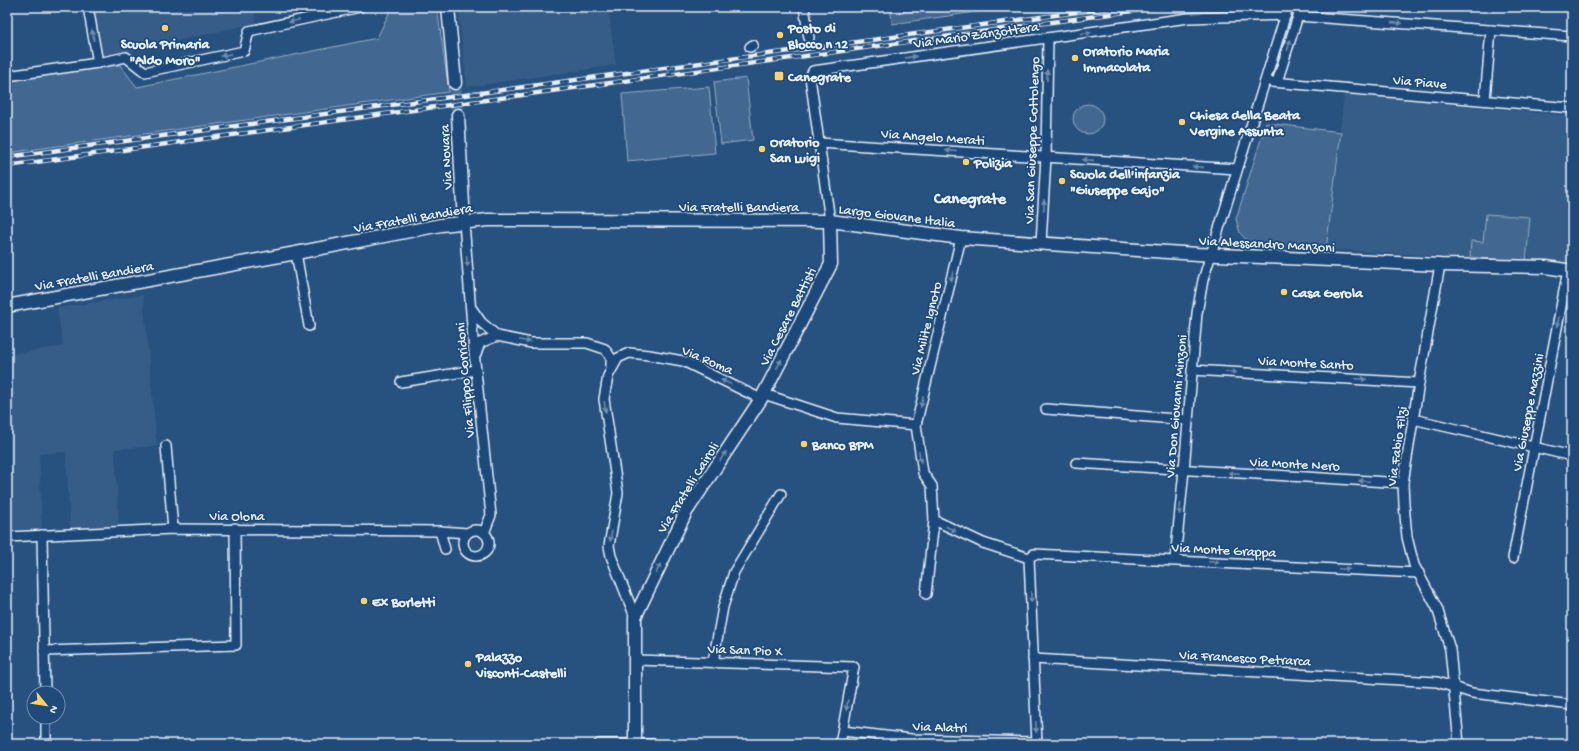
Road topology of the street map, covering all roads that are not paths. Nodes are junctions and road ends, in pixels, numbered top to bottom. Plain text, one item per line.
1 (88, 7) edge
2 (360, 7) edge
3 (448, 7) edge
4 (804, 7) edge
5 (1287, 11) edge
6 (1491, 30) junction
7 (1572, 36) edge
8 (809, 38) dead end
9 (1048, 38) junction
10 (98, 63) junction
11 (7, 76) edge
12 (1265, 81) junction
13 (1277, 82) junction
14 (455, 83) tunnel mouth
15 (1485, 100) junction
16 (1572, 108) edge
17 (458, 115) tunnel mouth
18 (819, 143) junction
19 (1046, 157) junction
20 (1237, 169) junction
21 (830, 221) junction
22 (464, 222) junction
23 (961, 238) junction
24 (1041, 243) junction
25 (296, 254) junction
26 (1210, 255) junction
27 (1440, 265) junction
28 (1570, 271) edge
29 (7, 306) edge
30 (471, 308) junction
31 (308, 326) dead end
32 (497, 336) junction
33 (475, 358) junction
34 (611, 369) junction
35 (476, 370) junction
36 (1192, 370) junction
37 (401, 382) dead end
38 (1419, 383) junction
39 (762, 397) junction
40 (1046, 409) dead end
41 (1413, 419) junction
42 (1188, 420) junction
43 (916, 425) junction
44 (166, 446) dead end
45 (1534, 447) junction
46 (1572, 456) edge
47 (1076, 463) dead end
48 (1184, 470) junction
49 (1403, 483) junction
50 (781, 494) dead end
51 (934, 520) junction
52 (235, 528) junction
53 (173, 529) junction
54 (440, 531) junction
55 (468, 533) junction
56 (484, 533) junction
57 (42, 535) junction
58 (7, 538) edge
59 (445, 549) dead end
60 (1029, 558) junction
61 (1513, 558) dead end
62 (1175, 560) junction
63 (1419, 573) junction
64 (926, 594) dead end
65 (636, 603) junction
66 (44, 651) junction
67 (1033, 658) junction
68 (635, 660) junction
69 (713, 662) junction
70 (45, 685) edge
71 (1454, 687) junction
72 (1572, 705) edge
73 (46, 725) edge
74 (843, 731) junction
75 (1037, 743) edge
76 (46, 744) edge
77 (599, 744) edge
78 (635, 744) edge
79 (654, 744) edge
80 (840, 744) edge
81 (1460, 744) edge

10 -> 1 street
2 -> 10 street
3 - 14 street
4 - 8 street
9 -> 5 street, Via Mario Zanzottera
5 - 12 street, Via Don Giovanni Minzoni
6 - 7 street
13 -> 6 street
6 - 15 street
18 -> 9 street, Via Mario Zanzottera
19 -> 9 street, Via San Giuseppe Cottolengo
10 - 11 street
12 - 13 street, Via Piave
12 - 20 street, Via Don Giovanni Minzoni
13 - 15 street, Via Piave
15 - 16 street, Via Piave
17 - 22 street, Via Novara
19 -> 18 street, Via Angelo Merati
18 - 21 street
20 -> 19 street, Via Angelo Merati
24 -> 19 street, Via San Giuseppe Cottolengo
20 - 26 street, Via Don Giovanni Minzoni
21 - 22 street, Via Fratelli Bandiera
21 - 23 street, Largo Giovane Italia
39 -> 21 street, Via Cesare Battisti
22 - 25 street, Via Fratelli Bandiera
22 -> 30 street, Via Filippo Corridoni
23 - 24 street, Via Alessandro Manzoni
23 -> 43 street, Via Milite Ignoto
24 - 26 street, Via Alessandro Manzoni
25 - 29 street, Via Fratelli Bandiera
25 - 31 street
26 - 27 street, Via Alessandro Manzoni
26 - 36 street, Via Don Giovanni Minzoni
27 - 28 street, Via Alessandro Manzoni
27 - 38 street, Via Fabio Filzi
28 -> 45 street, Via Giuseppe Mazzini
30 - 32 street
30 - 33 street, Via Filippo Corridoni
32 - 33 street
32 -> 34 street
33 - 35 street, Via Filippo Corridoni
39 -> 34 street, Via Roma
34 -> 65 street
35 - 37 street
35 - 56 street, Via Filippo Corridoni
36 -> 38 street, Via Monte Santo
36 - 42 street, Via Don Giovanni Minzoni
38 - 41 street, Via Fabio Filzi
39 - 43 street, Via Roma
65 -> 39 street, Via Fratelli Cairoli
40 - 42 street
41 - 45 street
41 - 49 street, Via Fabio Filzi
42 - 48 street, Via Don Giovanni Minzoni
43 -> 51 street
44 - 53 street
45 - 46 street
45 - 61 street, Via Giuseppe Mazzini
47 - 48 street, Via Monte Nero
49 -> 48 street, Via Monte Nero
48 -> 62 street, Via Don Giovanni Minzoni
49 - 63 street, Via Fabio Filzi
50 - 69 street
51 -> 60 street
51 - 64 street
52 - 53 street, Via Olona
52 - 54 street, Via Olona
52 - 66 street
53 - 57 street, Via Olona
54 - 55 street, Via Olona
54 - 59 street
55 - 56 street
55 - 56 street
57 - 58 street, Via Olona
57 - 66 street
60 - 62 street, Via Monte Grappa
60 -> 67 street
62 -> 63 street, Via Monte Grappa
63 - 71 street, Via Fabio Filzi
65 - 68 street, Via Fratelli Cairoli
66 - 70 street
67 - 71 street, Via Francesco Petrarca
67 -> 75 street
68 - 69 street, Via San Pio X
68 - 78 street
69 -> 74 street, Via San Pio X
71 - 72 street, Via Francesco Petrarca
71 - 81 street, Via Fabio Filzi
73 - 76 street
74 - 75 street, Via Alatri
74 - 80 street
77 - 78 street
78 - 79 street

